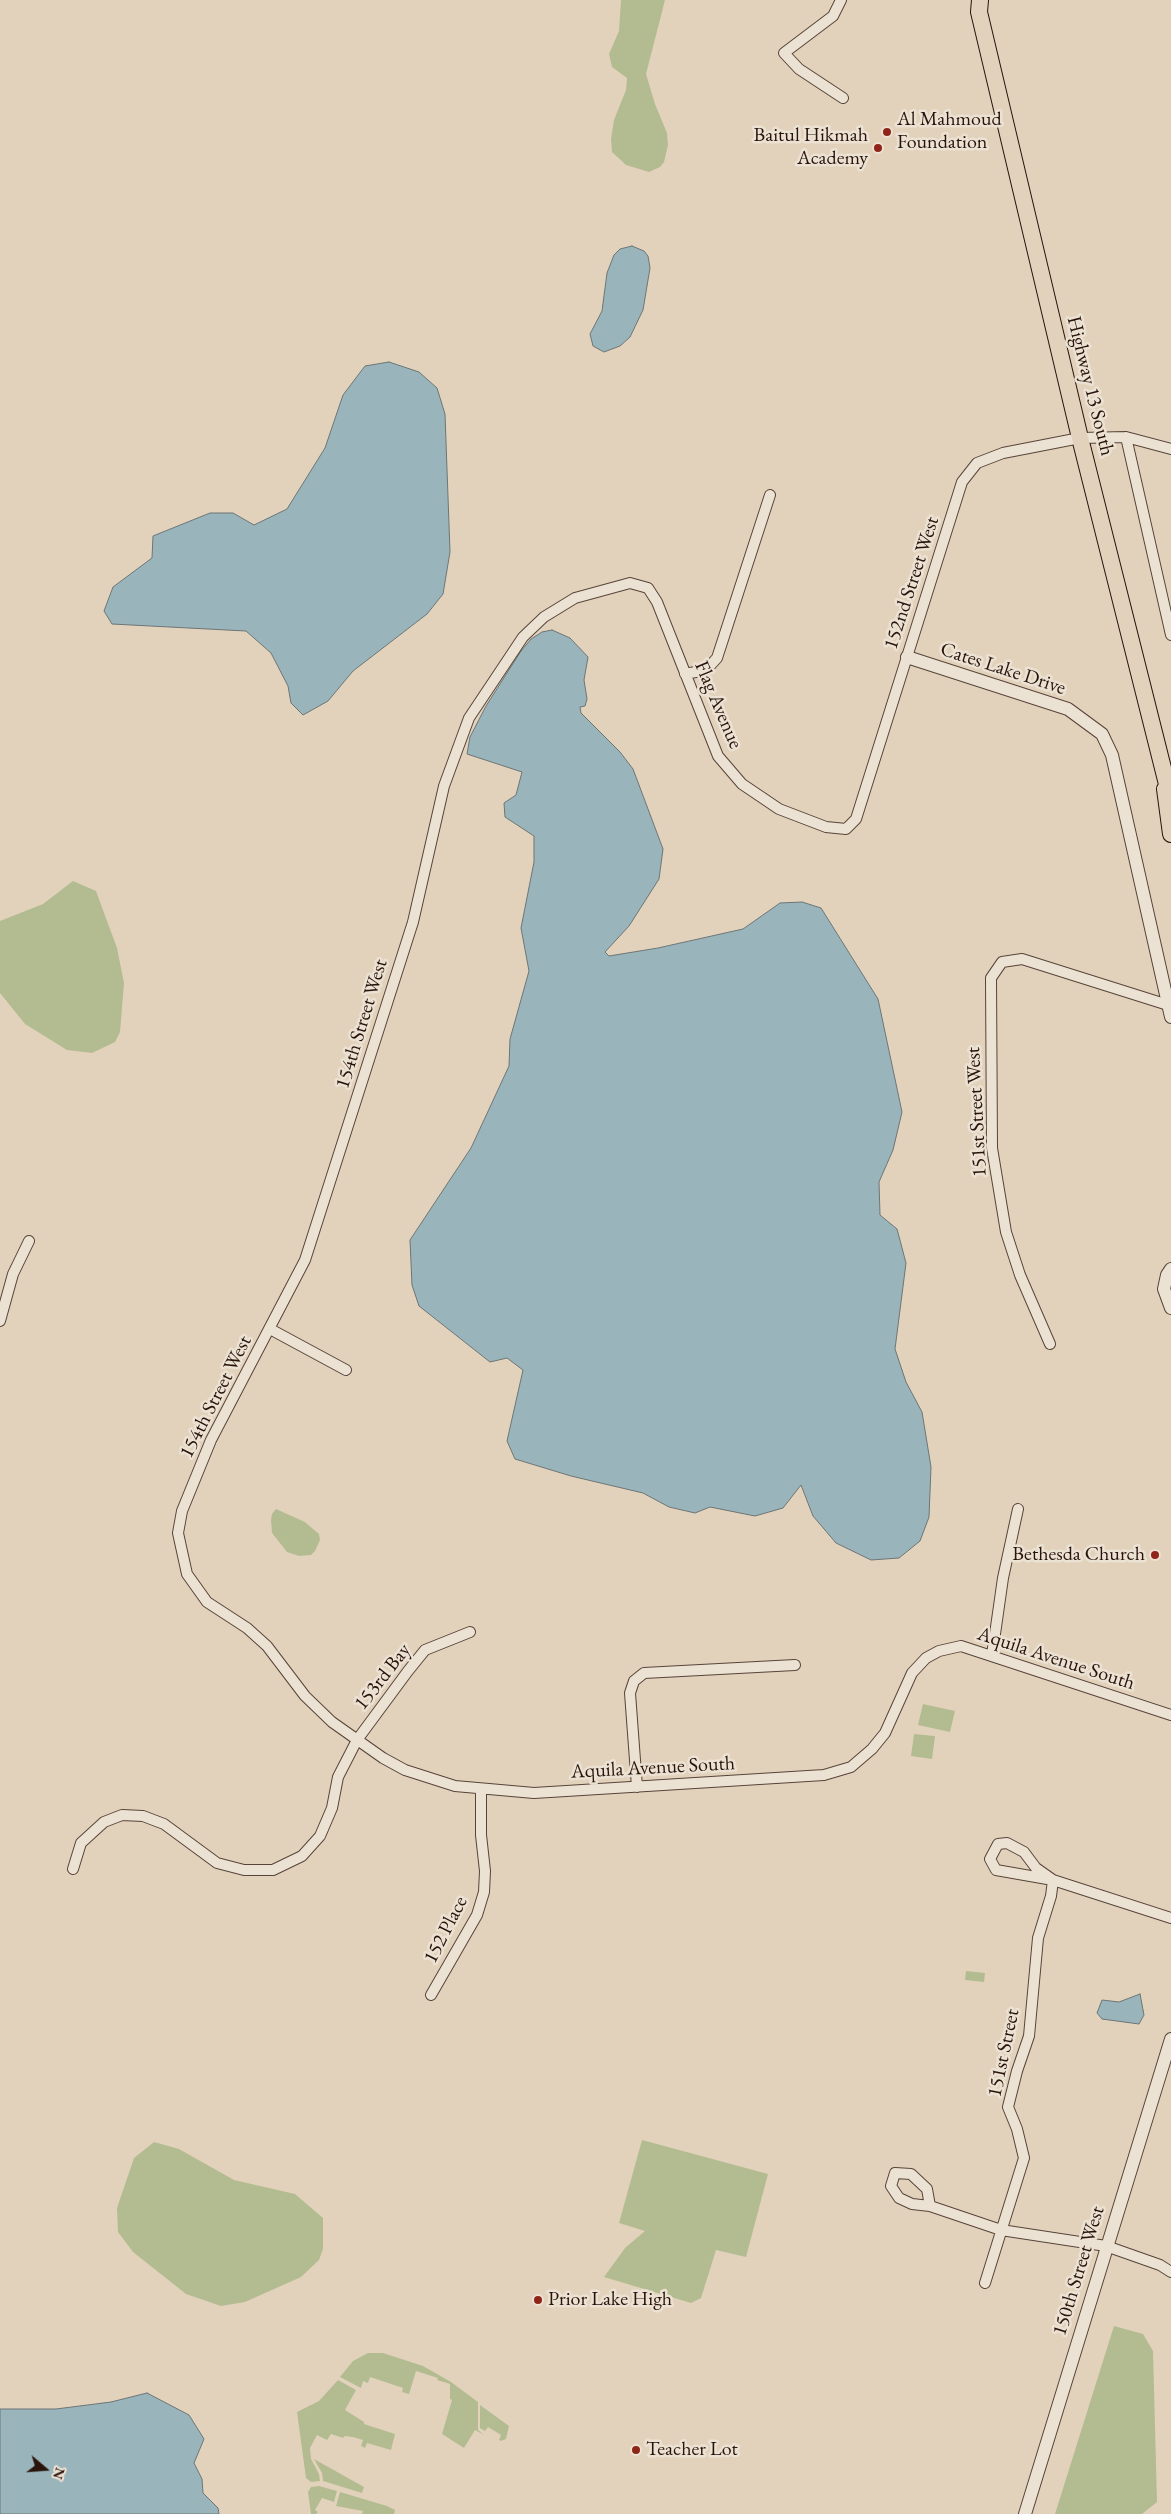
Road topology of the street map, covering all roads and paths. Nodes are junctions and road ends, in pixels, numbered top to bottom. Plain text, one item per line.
1 (842, 0) edge
2 (977, 4) edge
3 (843, 98) dead end
4 (1126, 437) junction
5 (1080, 438) junction
6 (1171, 450) edge
7 (770, 495) dead end
8 (630, 582) joint
9 (1171, 635) edge
10 (907, 657) junction
11 (686, 674) junction
12 (1162, 770) junction
13 (1171, 800) edge
14 (856, 819) joint
15 (1171, 834) edge
16 (1169, 1011) edge
17 (29, 1241) dead end
18 (1171, 1269) edge
19 (1171, 1308) edge
20 (0, 1321) edge
21 (270, 1329) junction
22 (1050, 1344) dead end
23 (346, 1370) dead end
24 (1018, 1509) dead end
25 (178, 1533) joint
26 (470, 1632) dead end
27 (992, 1655) junction
28 (795, 1665) dead end
29 (1171, 1715) edge
30 (357, 1740) junction
31 (637, 1787) junction
32 (481, 1789) junction
33 (73, 1869) dead end
34 (1052, 1880) junction
35 (1171, 1918) edge
36 (431, 1995) dead end
37 (1170, 2044) edge
38 (930, 2206) dead end
39 (1001, 2230) junction
40 (1106, 2246) junction
41 (1171, 2272) edge
42 (985, 2283) dead end
43 (1025, 2514) edge

1 - 3 street
2 - 5 main road, Highway 13 South
4 - 5 street, 152nd Street West
4 - 6 street, 152nd Street West
4 - 9 street
5 - 10 street, 152nd Street West
5 - 12 main road, Highway 13 South
7 - 11 street
8 - 11 street, Flag Avenue
8 - 21 street, 154th Street West
10 - 14 street, 152nd Street West
10 - 16 street, Cates Lake Drive
11 - 14 street, Flag Avenue
12 - 13 main road, Highway 13 South
12 - 15 main road, Highway 13 South
16 - 22 street, 151st Street West
17 - 20 street
18 - 19 street
21 - 23 street
21 - 25 street, 154th Street West
24 - 27 street
25 - 30 street, Aquila Avenue South
26 - 30 street, 153rd Bay
27 - 29 street, Aquila Avenue South
27 - 31 street, Aquila Avenue South
28 - 31 street
30 - 32 street, Aquila Avenue South
30 - 33 street, 153rd Bay
31 - 32 street, Aquila Avenue South
32 - 36 street, 152 Place
34 - 34 street
34 - 35 street
34 - 39 street, 151st Street
37 - 40 street, 150th Street West
38 - 39 street
39 - 40 street
39 - 42 street, 151st Street
40 - 41 street
40 - 43 street, 150th Street West

